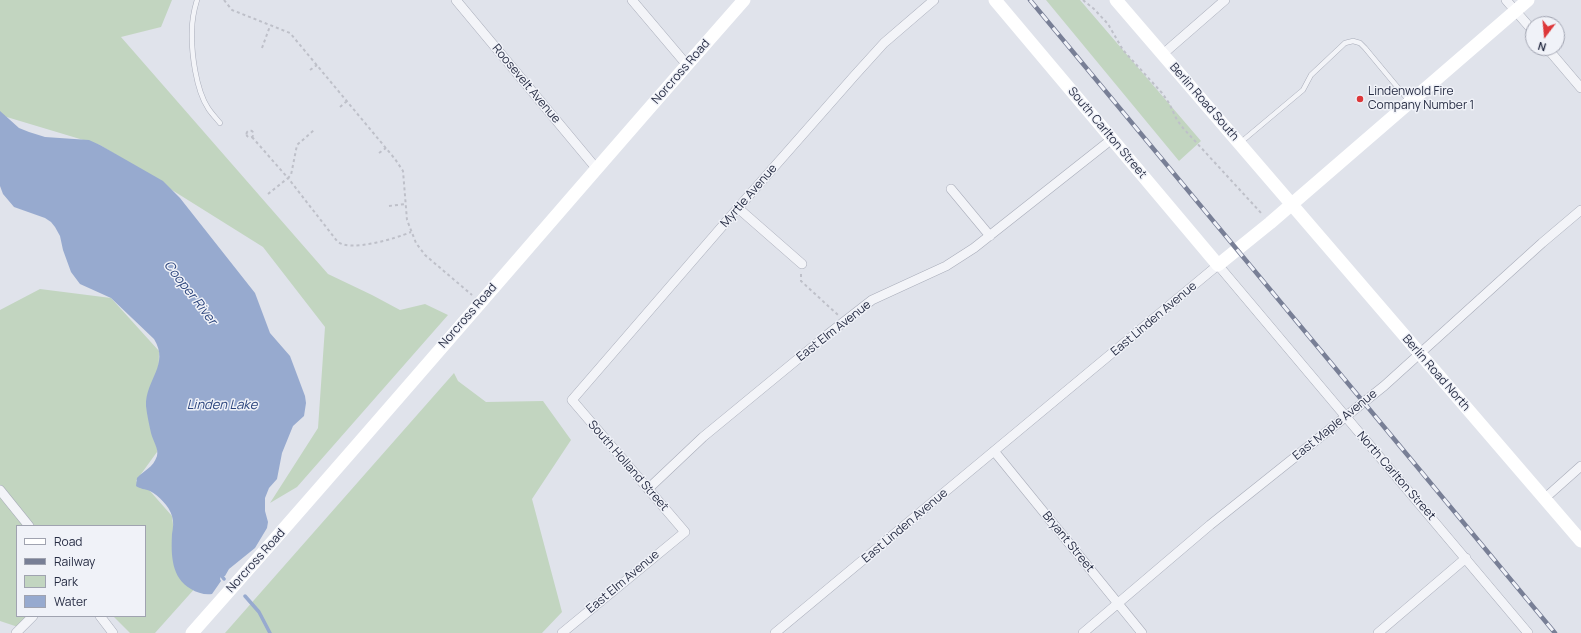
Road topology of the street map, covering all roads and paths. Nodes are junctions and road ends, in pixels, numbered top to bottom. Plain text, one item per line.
1 (197, 0) edge
2 (224, 0) edge
3 (456, 0) edge
4 (632, 0) edge
5 (744, 0) edge
6 (934, 0) edge
7 (995, 0) edge
8 (1083, 0) edge
9 (1116, 0) edge
10 (1225, 0) edge
11 (1506, 0) edge
12 (1528, 0) edge
13 (1516, 11) junction
14 (1525, 22) edge
15 (270, 26) junction
16 (262, 48) dead end
17 (1163, 54) junction
18 (1554, 56) edge
19 (317, 65) junction
20 (687, 65) junction
21 (310, 70) dead end
22 (1581, 88) edge
23 (347, 101) junction
24 (1410, 103) junction
25 (340, 107) dead end
26 (220, 122) dead end
27 (314, 130) dead end
28 (252, 137) dead end
29 (1112, 139) junction
30 (1240, 144) junction
31 (386, 148) junction
32 (379, 153) dead end
33 (596, 168) junction
34 (288, 178) junction
35 (951, 190) dead end
36 (268, 194) dead end
37 (406, 204) junction
38 (1291, 204) junction
39 (389, 206) dead end
40 (738, 208) junction
41 (1581, 210) edge
42 (1270, 223) junction
43 (411, 232) junction
44 (990, 236) junction
45 (802, 264) joint
46 (1218, 265) junction
47 (473, 296) dead end
48 (845, 321) junction
49 (1420, 354) junction
50 (572, 400) joint
51 (1346, 417) junction
52 (994, 451) junction
53 (1581, 466) edge
54 (648, 489) junction
55 (0, 490) edge
56 (1544, 499) junction
57 (28, 525) edge
58 (684, 532) joint
59 (1581, 541) edge
60 (1466, 558) junction
61 (1118, 604) junction
62 (32, 617) edge
63 (101, 617) edge
64 (16, 633) edge
65 (113, 633) edge
66 (192, 633) edge
67 (562, 633) edge
68 (775, 633) edge
69 (1083, 633) edge
70 (1142, 633) edge
71 (1378, 633) edge
72 (1528, 633) edge

1 - 26 lane
2 - 15 path
3 - 33 street, Roosevelt Avenue
4 - 20 street
5 - 20 street, Norcross Road
6 - 40 street, Myrtle Avenue
7 - 29 street, South Carlton Street
8 - 42 path
9 - 17 street, Berlin Road South
10 - 17 street
11 - 13 street
12 - 13 street, East Linden Avenue
13 - 14 street
13 - 24 street, East Linden Avenue
15 - 16 path
15 - 19 path
17 - 30 street, Berlin Road South
18 - 22 street
19 - 21 path
19 - 23 path
20 - 33 street, Norcross Road
23 - 25 path
23 - 31 path
24 - 30 lane
24 - 38 street, East Linden Avenue
27 - 34 path
28 - 34 path
29 - 44 street, East Elm Avenue
29 - 46 street, South Carlton Street
30 - 38 street, Berlin Road South
31 - 32 path
31 - 37 path
33 - 66 street, Norcross Road
34 - 36 path
34 - 43 path
35 - 44 street
37 - 39 path
37 - 43 path
38 - 42 street, East Linden Avenue
38 - 49 street, Berlin Road North
40 - 45 street
40 - 50 street, Myrtle Avenue
41 - 49 street, East Maple Avenue
42 - 46 street, East Linden Avenue
43 - 47 path
44 - 48 street, East Elm Avenue
45 - 48 path
46 - 51 street, North Carlton Street
46 - 52 street, East Linden Avenue
48 - 54 street, East Elm Avenue
49 - 51 street, East Maple Avenue
49 - 56 street, Berlin Road North
50 - 54 street, South Holland Street
51 - 60 street, North Carlton Street
51 - 61 street, East Maple Avenue
52 - 61 street, Bryant Street
52 - 68 street, East Linden Avenue
53 - 56 street
54 - 58 street, South Holland Street
55 - 57 street
56 - 59 street, Berlin Road North
58 - 67 street, East Elm Avenue
60 - 71 street
60 - 72 street, North Carlton Street
61 - 69 street, East Maple Avenue
61 - 70 street, Bryant Street
62 - 64 street
63 - 65 street

